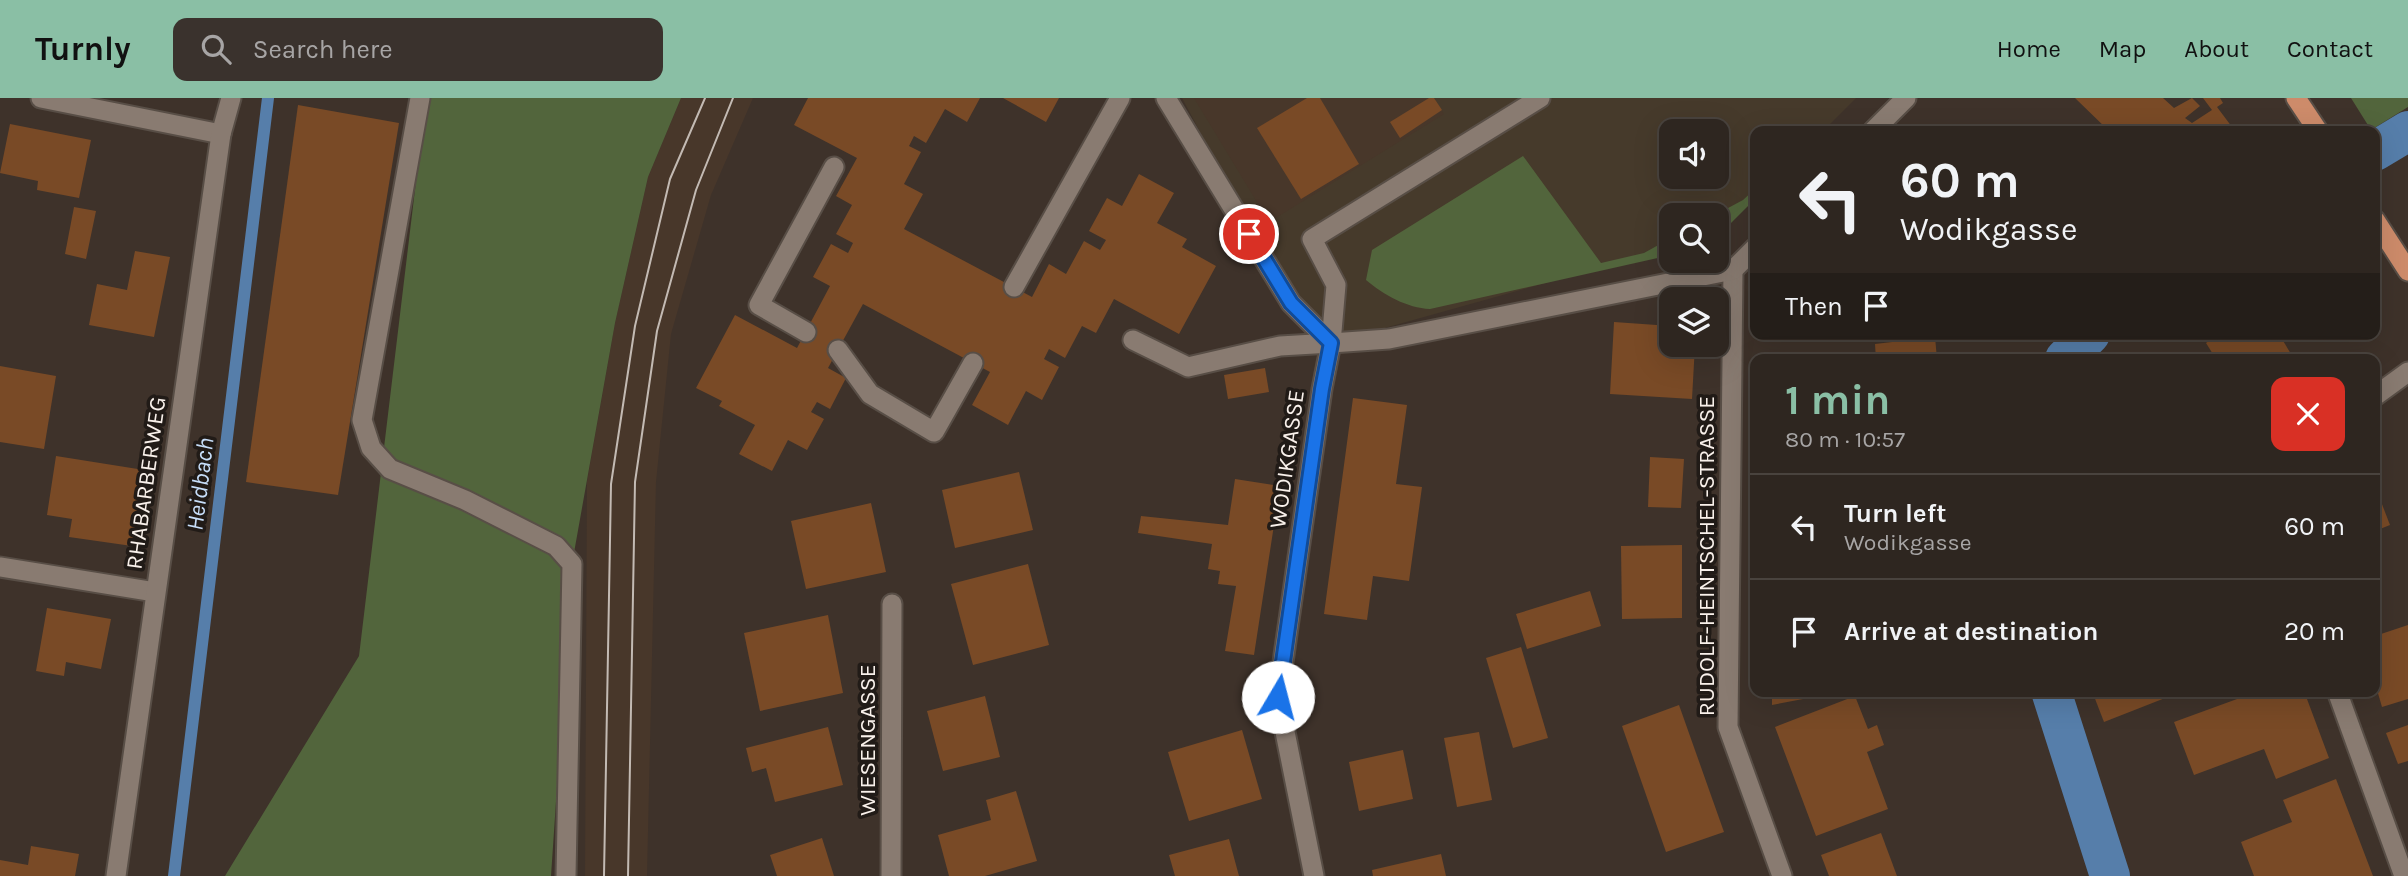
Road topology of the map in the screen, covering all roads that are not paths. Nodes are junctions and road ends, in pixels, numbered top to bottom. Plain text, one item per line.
1 (40, 98) edge
2 (231, 98) edge
3 (420, 98) edge
4 (1120, 98) edge
5 (1166, 98) edge
6 (1541, 98) edge
7 (1906, 98) edge
8 (2299, 102) edge
9 (1878, 126) edge
10 (2315, 126) edge
11 (220, 134) junction
12 (834, 167) dead end
13 (2380, 228) edge
14 (1750, 253) edge
15 (1732, 270) junction
16 (2408, 271) edge
17 (1014, 288) dead end
18 (806, 332) dead end
19 (1133, 340) dead end
20 (1331, 343) junction
21 (838, 349) dead end
22 (973, 363) dead end
23 (2408, 372) edge
24 (2380, 392) edge
25 (0, 567) edge
26 (155, 592) junction
27 (892, 604) dead end
28 (2339, 697) edge
29 (116, 876) edge
30 (566, 876) edge
31 (891, 876) edge
32 (1314, 876) edge
33 (1782, 876) edge
34 (2404, 876) edge

1 - 11 street
2 - 11 street, RHABARBERWEG
3 - 30 street
4 - 17 street
5 - 20 street
6 - 20 street, WODIKGASSE
7 - 9 street
8 - 10 main road
11 - 26 street, RHABARBERWEG
12 - 18 street
13 - 16 main road
14 - 15 street
15 - 20 street
15 - 33 street, RUDOLF-HEINTSCHEL-STRASSE
19 - 20 street
20 - 32 street, WODIKGASSE
21 - 22 street
23 - 24 street
25 - 26 street
26 - 29 street, RHABARBERWEG
27 - 31 street, WIESENGASSE
28 - 34 street

